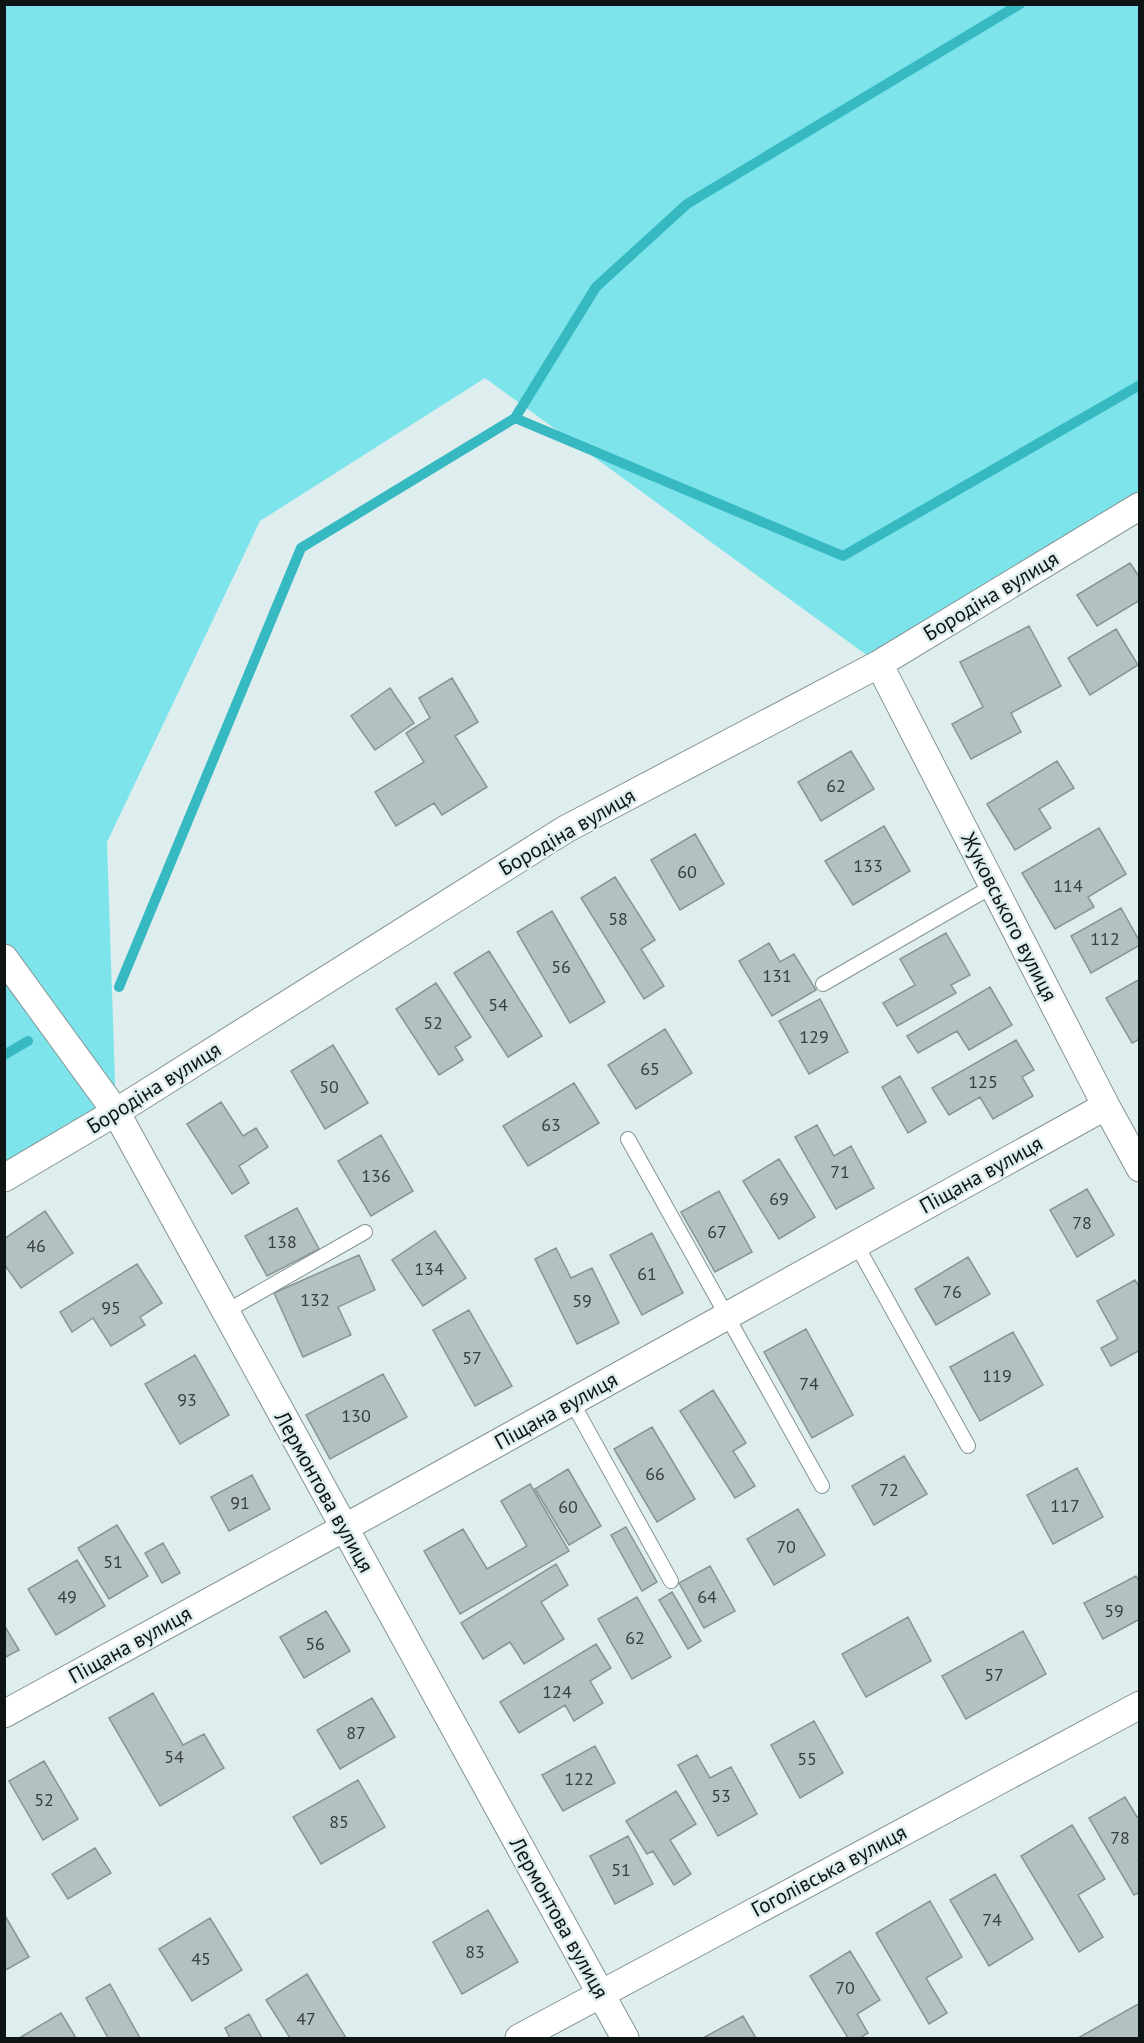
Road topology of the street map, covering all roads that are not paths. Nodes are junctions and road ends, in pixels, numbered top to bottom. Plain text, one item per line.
1 (1140, 506) edge
2 (879, 664) junction
3 (993, 886) junction
4 (4, 958) edge
5 (823, 984) dead end
6 (1106, 1106) junction
7 (116, 1113) junction
8 (628, 1139) dead end
9 (1140, 1168) edge
10 (4, 1178) edge
11 (365, 1232) dead end
12 (856, 1244) junction
13 (225, 1312) junction
14 (726, 1317) junction
15 (572, 1402) junction
16 (968, 1446) dead end
17 (822, 1486) dead end
18 (344, 1528) junction
19 (671, 1581) dead end
20 (1140, 1705) edge
21 (4, 1714) edge
22 (600, 1994) junction
23 (519, 2038) edge
24 (625, 2038) edge

1 - 2 street, Бородіна вулиця
2 - 3 street, Жуковського вулиця
2 - 7 street, Бородіна вулиця
3 - 5 lane
3 - 6 street, Жуковського вулиця
4 - 7 street, Лермонтова вулиця
6 - 9 street, Жуковського вулиця
6 - 12 street, Піщана вулиця
7 - 10 street, Бородіна вулиця
7 - 13 street, Лермонтова вулиця
8 - 14 lane
11 - 13 lane
12 - 14 street, Піщана вулиця
12 - 16 lane
13 - 18 street, Лермонтова вулиця
14 - 15 street, Піщана вулиця
14 - 17 lane
15 - 18 street, Піщана вулиця
15 - 19 lane
18 - 21 street, Піщана вулиця
18 - 22 street, Лермонтова вулиця
20 - 22 street, Гоголівська вулиця
22 - 23 street, Гоголівська вулиця
22 - 24 street, Лермонтова вулиця

